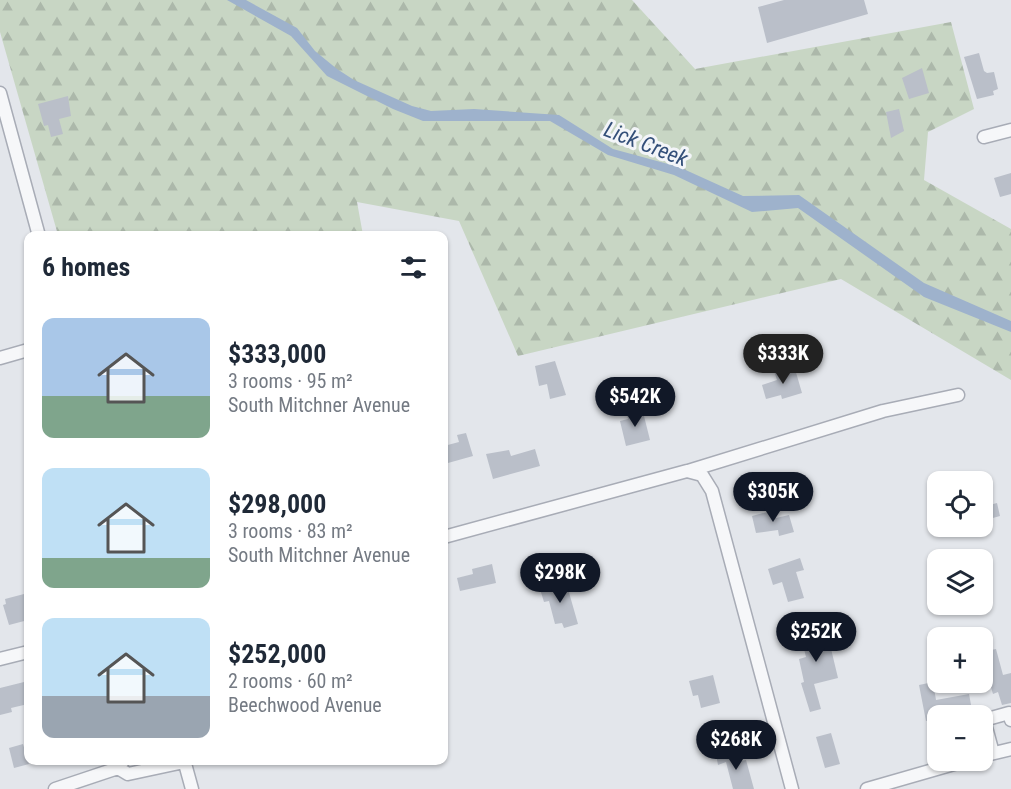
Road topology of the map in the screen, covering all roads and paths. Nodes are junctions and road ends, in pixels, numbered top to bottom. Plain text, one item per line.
1 (0, 93) edge
2 (1011, 130) edge
3 (984, 137) dead end
4 (38, 231) edge
5 (24, 351) edge
6 (0, 358) edge
7 (958, 395) dead end
8 (687, 471) junction
9 (448, 536) edge
10 (24, 652) edge
11 (0, 659) edge
12 (993, 717) edge
13 (1011, 720) edge
14 (1011, 749) edge
15 (993, 754) edge
16 (118, 765) edge
17 (122, 765) edge
18 (167, 765) edge
19 (185, 765) edge
20 (930, 771) edge
21 (55, 789) edge
22 (192, 789) edge
23 (792, 789) edge
24 (867, 789) edge

1 - 4 street
2 - 3 street
5 - 6 street
7 - 8 street
8 - 9 street
8 - 23 street
10 - 11 street
12 - 13 street
14 - 15 street
16 - 21 street
17 - 18 street
19 - 22 street
20 - 24 street

